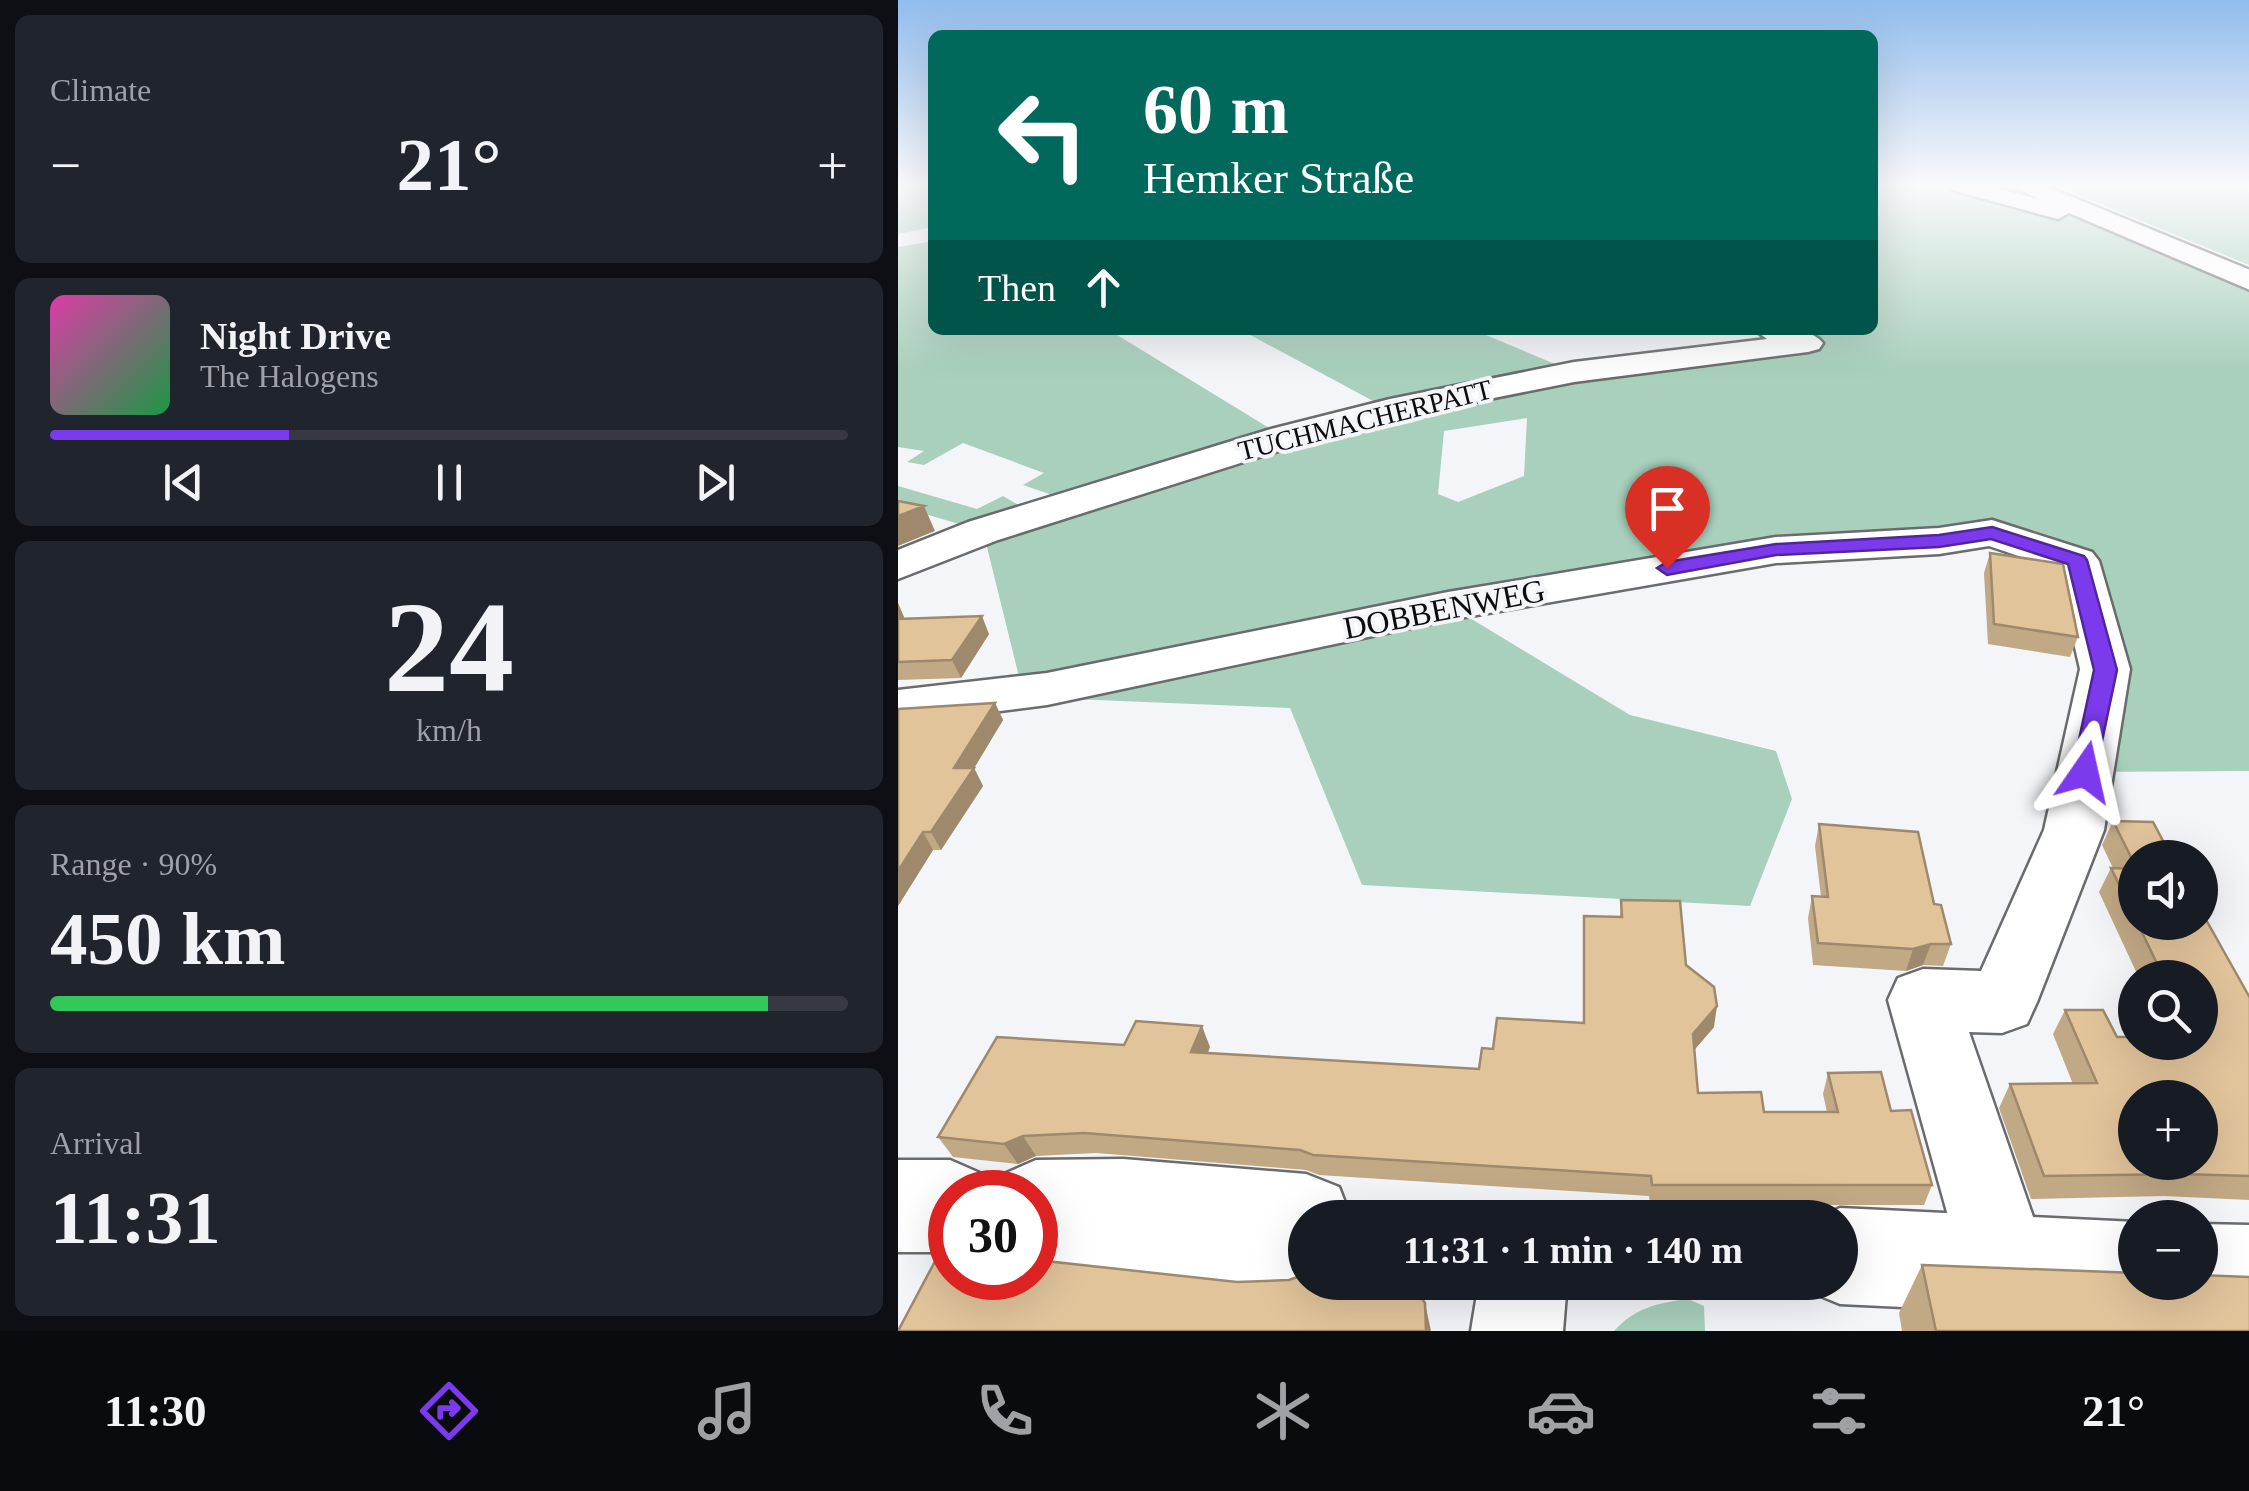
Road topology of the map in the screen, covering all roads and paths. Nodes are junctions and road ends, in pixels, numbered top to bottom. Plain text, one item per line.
1 (2172, 247) edge
2 (2206, 247) edge
3 (2250, 265) edge
4 (2250, 281) edge
5 (1785, 335) edge
6 (898, 566) edge
7 (898, 707) edge
8 (1058, 1206) edge
9 (1288, 1219) edge
10 (1058, 1240) edge
11 (1858, 1257) edge
12 (2006, 1266) junction
13 (2118, 1269) edge
14 (1288, 1272) edge
15 (2218, 1272) edge
16 (2250, 1273) edge
17 (1520, 1300) edge
18 (1516, 1331) edge

1 - 4 main road
2 - 3 main road
5 - 6 street, TUCHMACHERPATT
7 - 12 street, DOBBENWEG
8 - 9 main road
10 - 14 main road
11 - 12 main road
12 - 13 main road
15 - 16 main road
17 - 18 street

